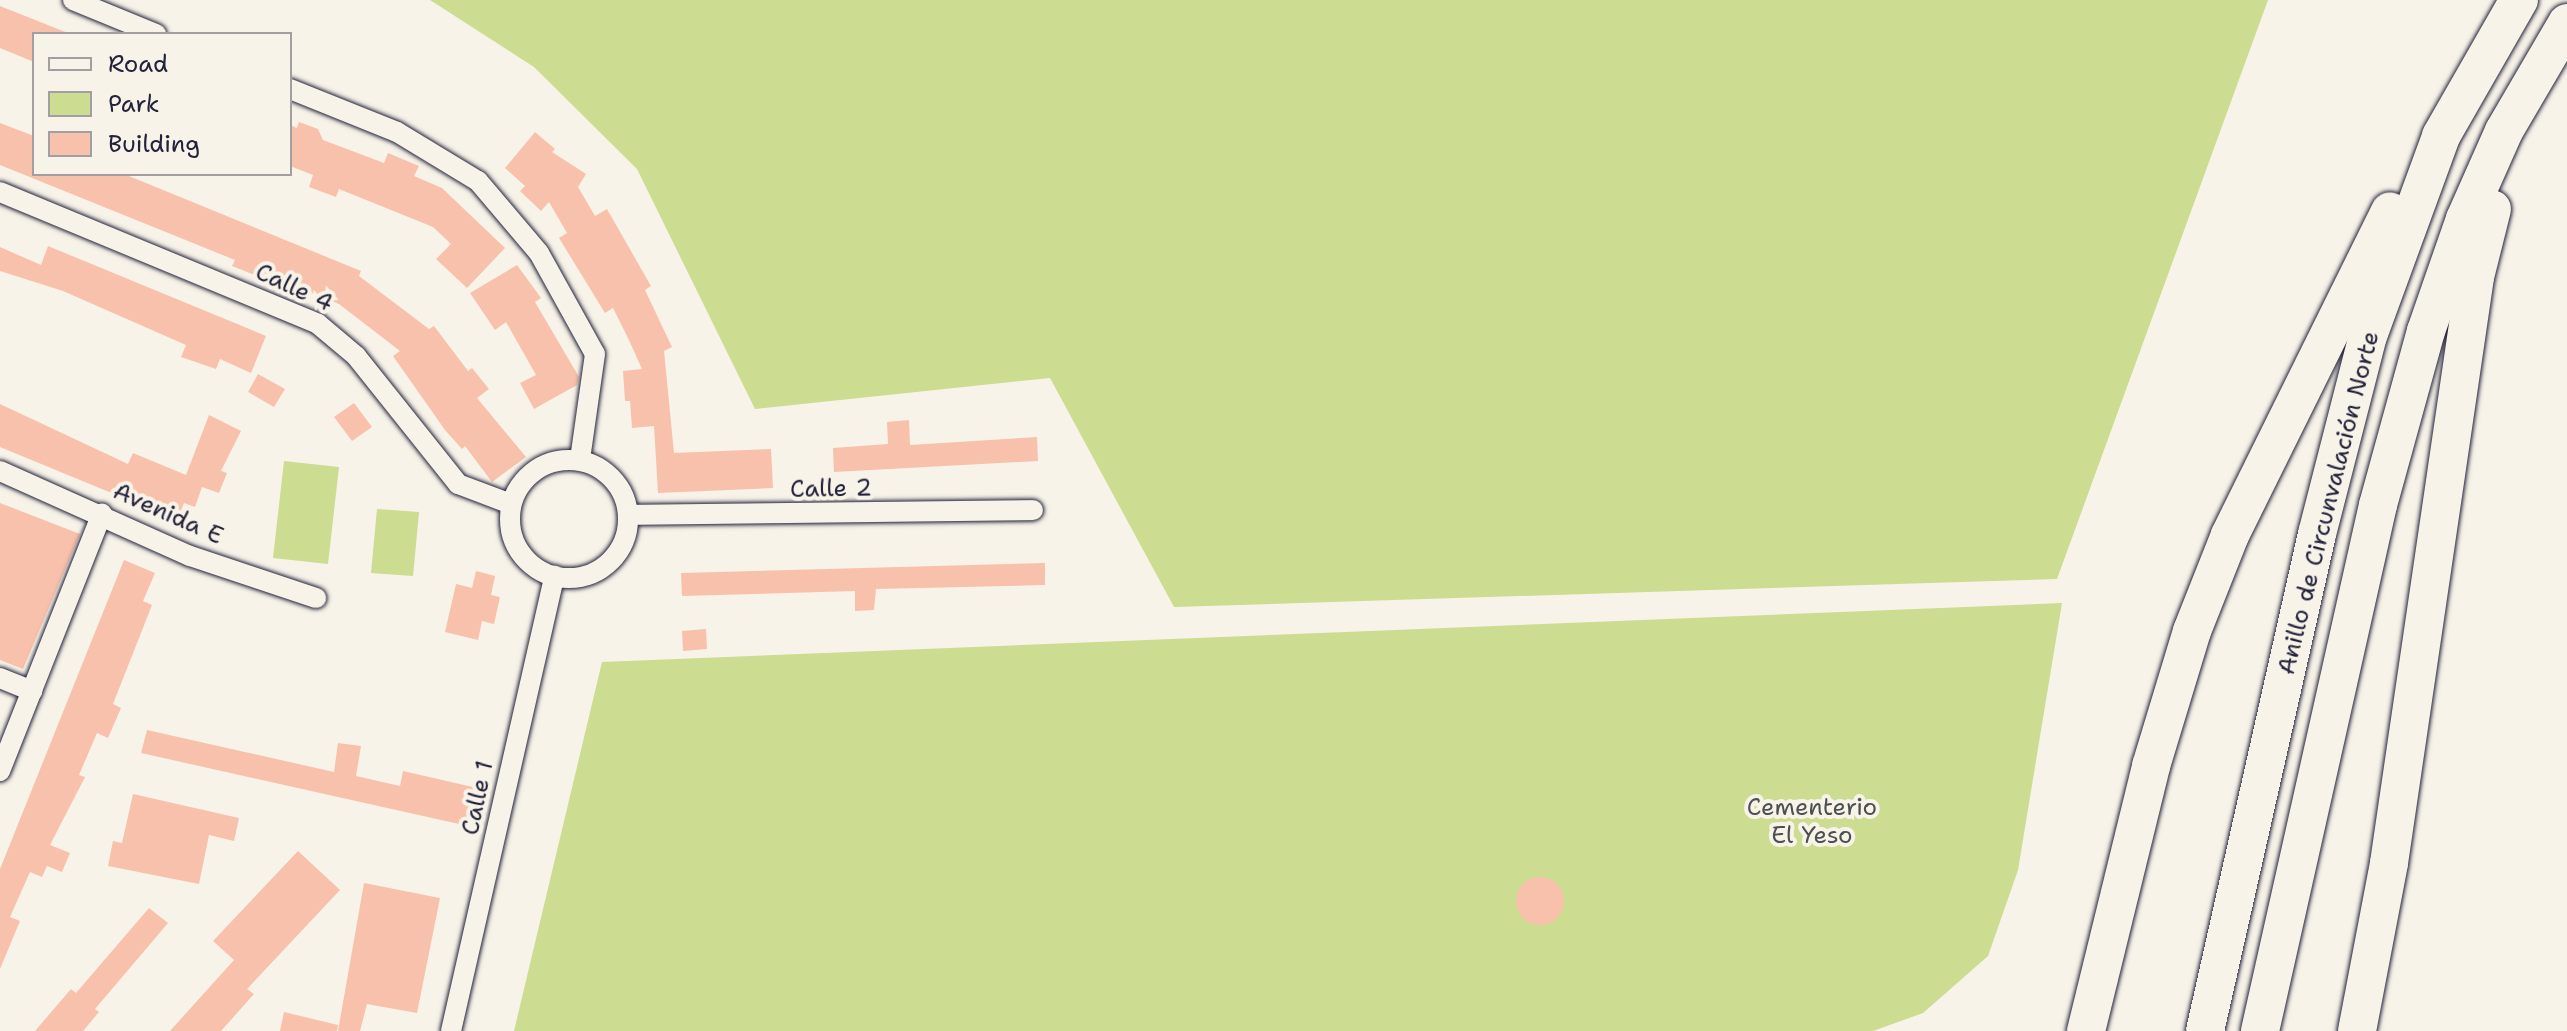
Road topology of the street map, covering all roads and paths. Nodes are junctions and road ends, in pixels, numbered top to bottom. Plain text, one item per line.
1 (73, 0) edge
2 (2519, 0) edge
3 (2563, 28) edge
4 (151, 32) edge
5 (292, 90) edge
6 (2456, 104) junction
7 (0, 192) edge
8 (580, 460) junction
9 (0, 471) edge
10 (511, 504) junction
11 (1033, 510) dead end
12 (102, 513) junction
13 (629, 515) junction
14 (554, 576) junction
15 (316, 598) dead end
16 (0, 678) edge
17 (32, 691) junction
18 (0, 771) edge
19 (451, 1031) edge
20 (2086, 1031) edge
21 (2205, 1031) edge
22 (2260, 1031) edge
23 (2357, 1031) edge

1 - 4 street
2 - 6 highway, Anillo de Circunvalación Norte
3 - 22 highway, Anillo de Circunvalación Norte
3 - 23 highway
5 - 8 street
6 - 20 highway
6 - 21 highway, Anillo de Circunvalación Norte
7 - 10 street, Calle 4
8 - 10 street
8 - 13 street
9 - 12 street, Avenida E
10 - 14 street
11 - 13 street, Calle 2
12 - 15 street, Avenida E
12 - 17 street
13 - 14 street
14 - 19 street, Calle 1
16 - 17 street
17 - 18 street

